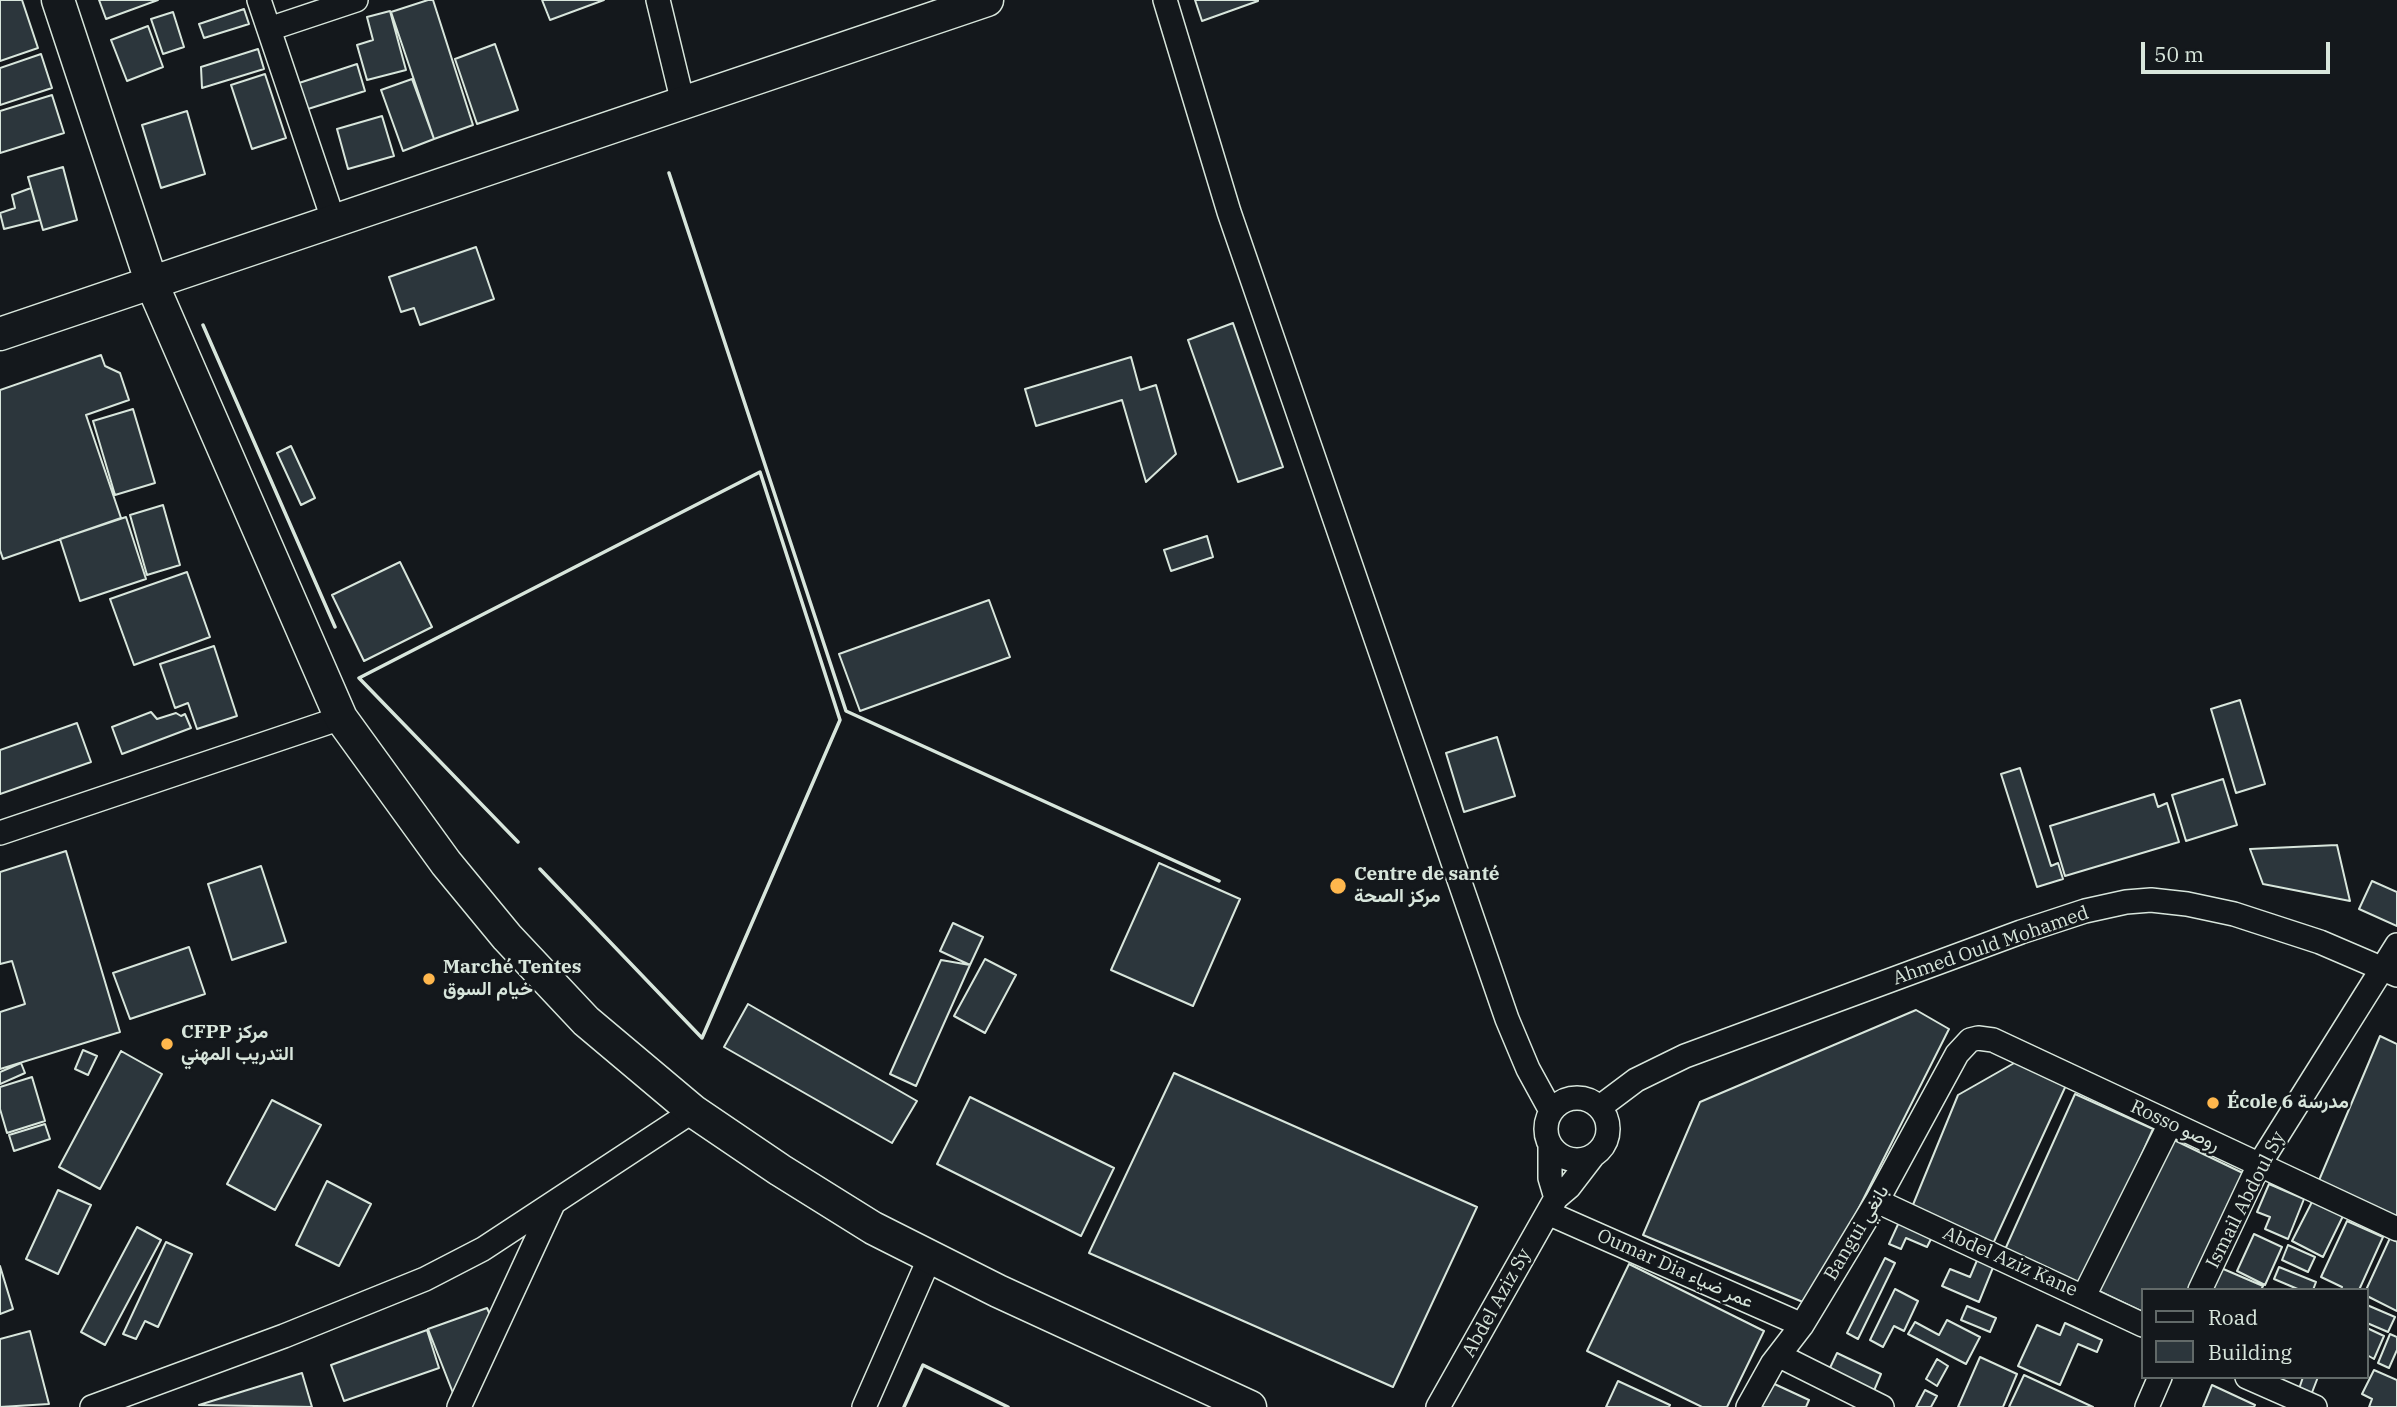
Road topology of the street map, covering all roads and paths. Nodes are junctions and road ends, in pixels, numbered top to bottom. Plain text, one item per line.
1 (58, 0) edge
2 (259, 0) edge
3 (356, 0) edge
4 (658, 0) edge
5 (987, 0) edge
6 (1165, 0) edge
7 (269, 29) junction
8 (683, 103) junction
9 (334, 222) junction
10 (152, 284) junction
11 (0, 334) edge
12 (341, 718) junction
13 (0, 834) edge
14 (2397, 945) edge
15 (2390, 972) edge
16 (1957, 1054) joint
17 (1600, 1107) junction
18 (693, 1111) junction
19 (1551, 1111) junction
20 (2170, 1124) junction
21 (1550, 1146) junction
22 (1592, 1157) junction
23 (2259, 1165) junction
24 (1877, 1201) junction
25 (552, 1204) junction
26 (1552, 1205) junction
27 (2397, 1229) edge
28 (930, 1256) junction
29 (2201, 1288) edge
30 (2084, 1296) junction
31 (1802, 1325) junction
32 (2142, 1325) edge
33 (1780, 1356) junction
34 (2159, 1379) edge
35 (2252, 1379) edge
36 (92, 1407) edge
37 (459, 1407) edge
38 (864, 1407) edge
39 (1250, 1407) edge
40 (1438, 1407) edge
41 (1748, 1407) edge
42 (1882, 1407) edge
43 (2147, 1407) edge
44 (2315, 1407) edge

1 - 10 street
2 - 7 street
3 - 7 street
4 - 8 street
5 - 8 street
6 - 19 street
7 - 9 street
8 - 9 street
9 - 10 street
10 - 11 street
10 - 12 street
12 - 13 street
12 - 18 street
14 - 15 street, Ismail Abdoul Sy
15 - 17 street, Ahmed Ould Mohamed
15 - 23 street, Ismail Abdoul Sy
16 - 20 street, Rosso روصو
16 - 24 street, Bangui بانغي
17 - 19 street
17 - 22 street
18 - 25 street
18 - 28 street
19 - 21 street
20 - 23 street, Rosso روصو
20 - 30 street
21 - 22 street
21 - 26 street
22 - 26 street, Abdel Aziz Sy
23 - 27 street, Rosso روصو
23 - 29 street, Ismail Abdoul Sy
24 - 30 street, Abdel Aziz Kane
24 - 31 street, Bangui بانغي
25 - 36 street
25 - 37 street
26 - 31 street, Oumar Dia عمر ضياء
26 - 40 street, Abdel Aziz Sy
28 - 38 street
28 - 39 street
30 - 32 street, Abdel Aziz Kane
31 - 33 street, Bangui بانغي
33 - 41 street, Bangui بانغي
33 - 42 street
34 - 43 street
35 - 44 street

